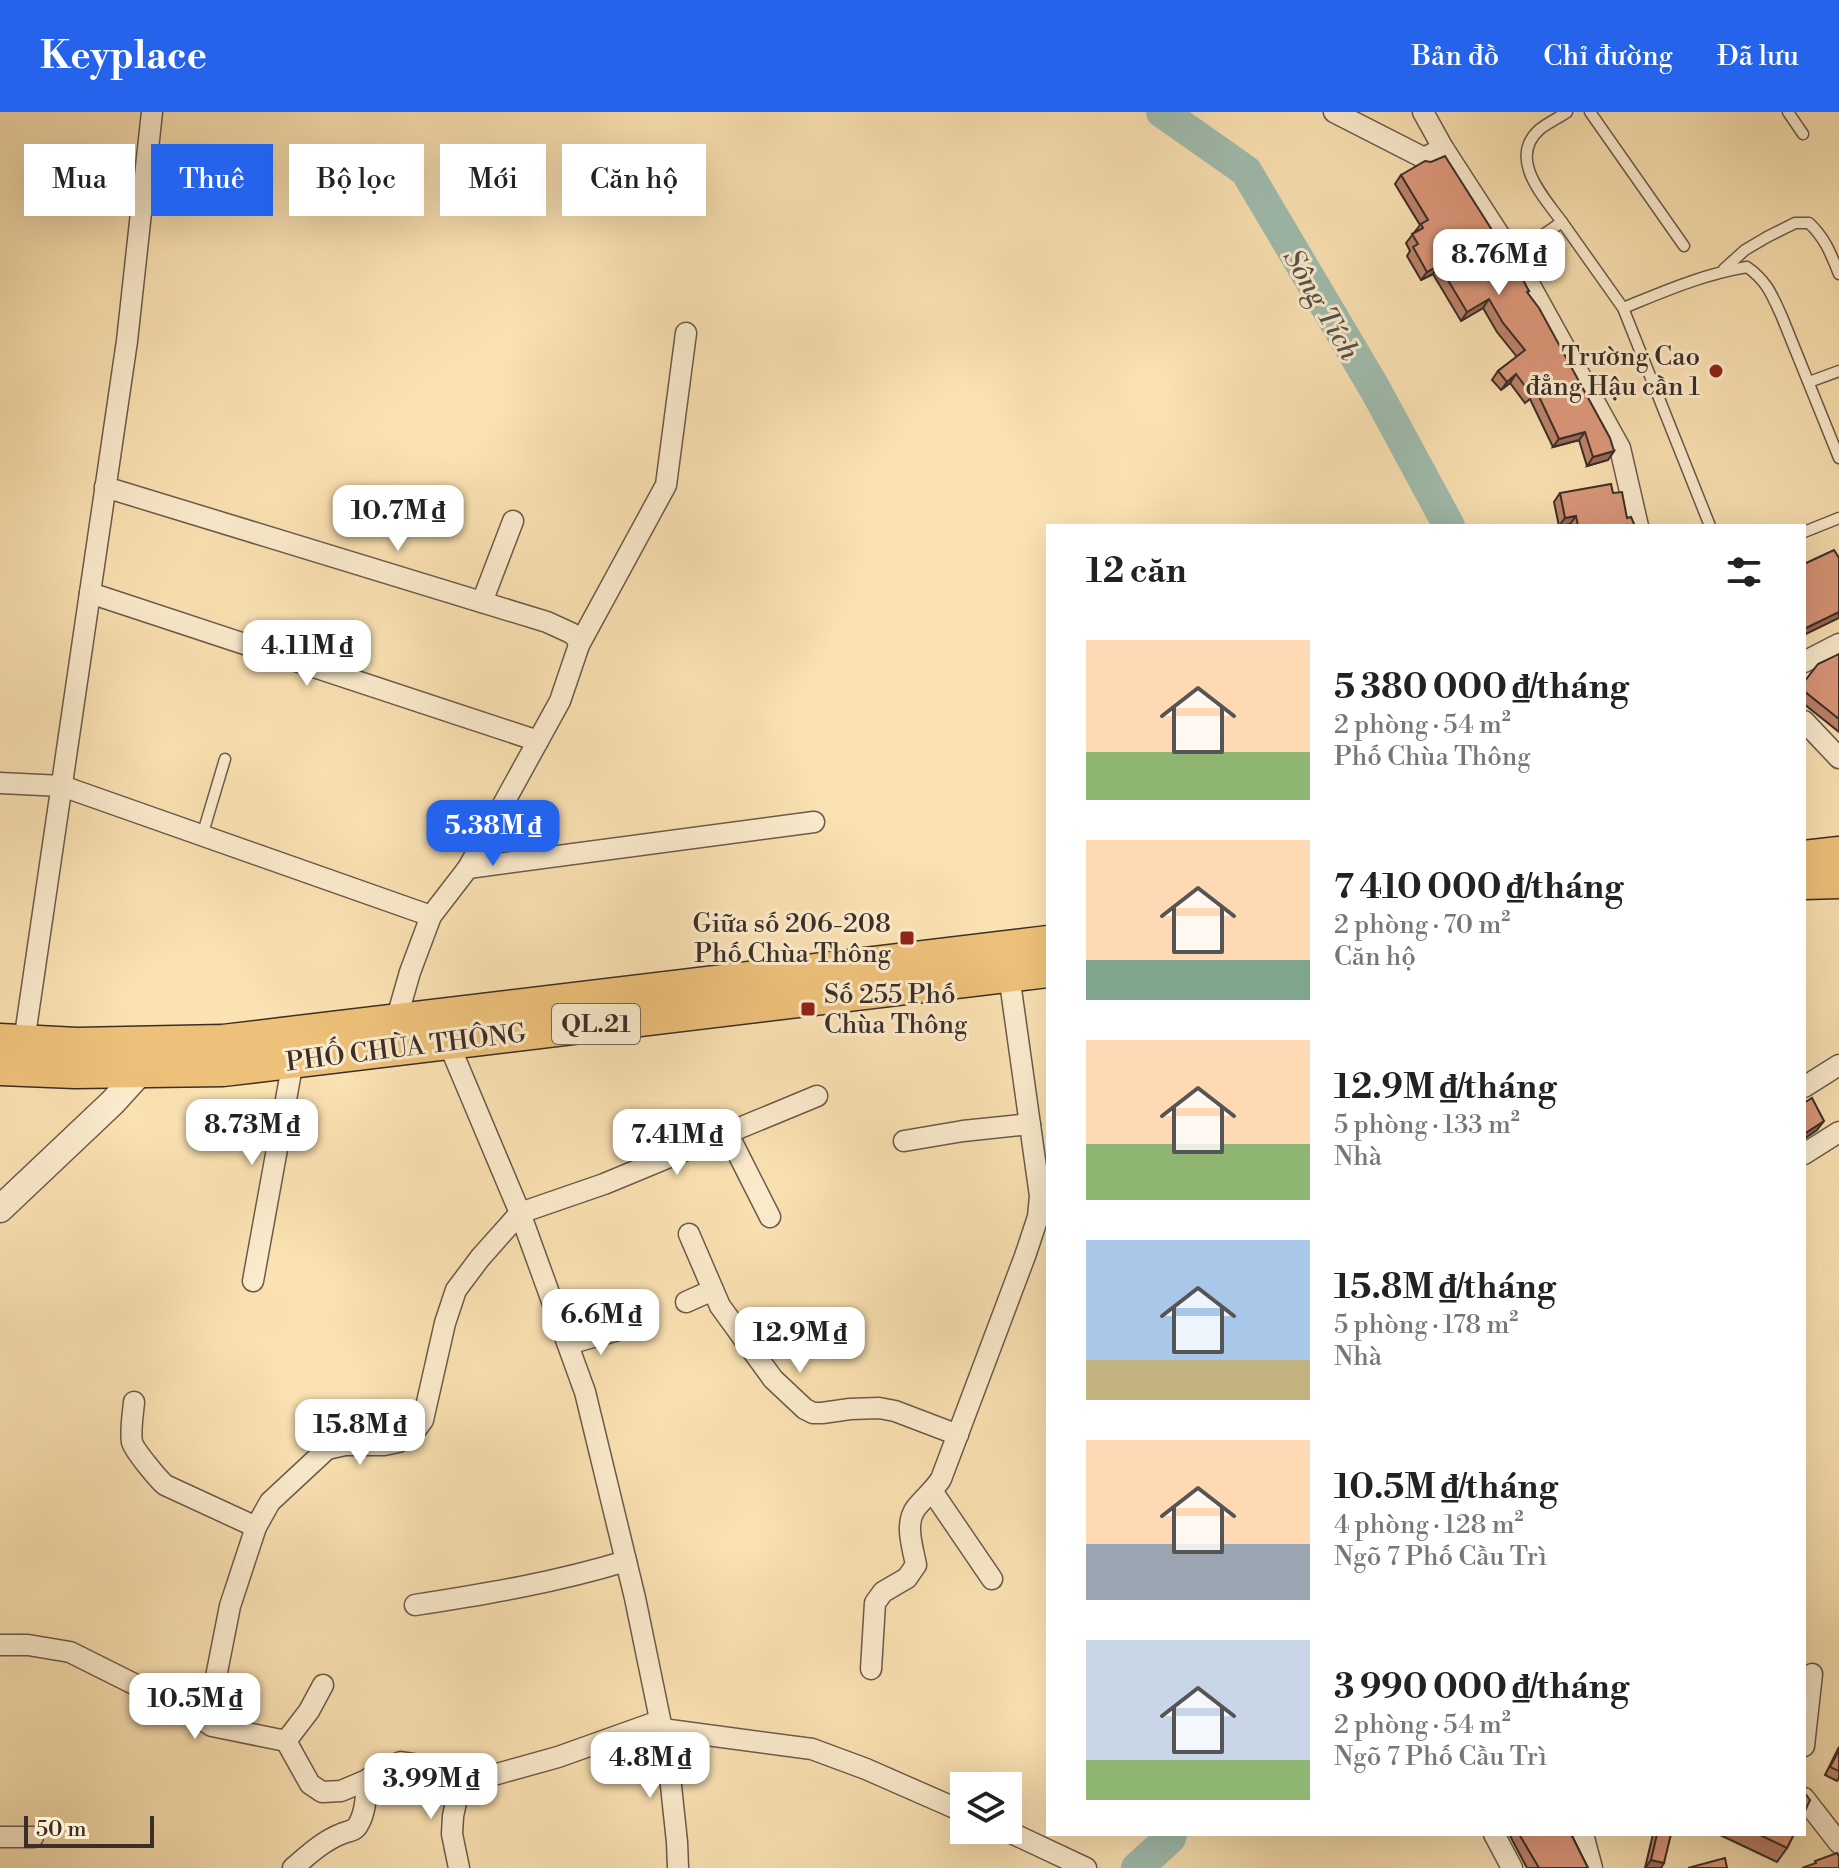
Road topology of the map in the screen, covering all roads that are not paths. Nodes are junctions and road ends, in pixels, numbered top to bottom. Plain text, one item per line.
1 (152, 112) edge
2 (1334, 112) edge
3 (1423, 112) edge
4 (1567, 112) edge
5 (1590, 112) edge
6 (1788, 112) edge
7 (1803, 134) dead end
8 (1443, 148) junction
9 (1562, 222) junction
10 (1684, 246) dead end
11 (1512, 256) junction
12 (1722, 271) junction
13 (1839, 274) edge
14 (1623, 308) junction
15 (686, 333) dead end
16 (1839, 371) edge
17 (1809, 382) junction
18 (1839, 458) edge
19 (105, 487) junction
20 (1839, 518) edge
21 (513, 521) dead end
22 (1638, 524) edge
23 (1709, 524) edge
24 (1806, 531) edge
25 (90, 593) junction
26 (482, 602) junction
27 (1839, 644) edge
28 (579, 645) junction
29 (1806, 661) edge
30 (1806, 723) edge
31 (538, 741) junction
32 (1839, 758) edge
33 (225, 759) dead end
34 (0, 783) edge
35 (62, 786) junction
36 (814, 822) dead end
37 (202, 836) junction
38 (1839, 854) edge
39 (1806, 858) edge
40 (468, 868) junction
41 (1839, 881) edge
42 (1806, 882) edge
43 (431, 916) junction
44 (1046, 943) edge
45 (1046, 970) edge
46 (1009, 975) junction
47 (396, 1021) junction
48 (12, 1042) edge
49 (448, 1042) junction
50 (144, 1056) junction
51 (293, 1061) junction
52 (1839, 1065) edge
53 (0, 1068) edge
54 (1806, 1086) edge
55 (817, 1096) dead end
56 (1030, 1124) junction
57 (1839, 1132) edge
58 (728, 1134) junction
59 (904, 1141) dead end
60 (1806, 1153) edge
61 (0, 1209) edge
62 (520, 1213) junction
63 (770, 1217) dead end
64 (689, 1234) dead end
65 (253, 1281) dead end
66 (713, 1290) junction
67 (686, 1302) dead end
68 (622, 1329) dead end
69 (568, 1344) junction
70 (134, 1402) dead end
71 (958, 1435) junction
72 (932, 1491) junction
73 (256, 1527) junction
74 (626, 1561) junction
75 (992, 1579) dead end
76 (415, 1605) dead end
77 (0, 1645) edge
78 (871, 1669) dead end
79 (1812, 1674) dead end
80 (323, 1685) dead end
81 (192, 1708) junction
82 (662, 1725) junction
83 (1806, 1728) edge
84 (286, 1741) junction
85 (462, 1775) junction
86 (367, 1780) junction
87 (1806, 1801) edge
88 (950, 1806) edge
89 (1495, 1836) edge
90 (1584, 1836) edge
91 (0, 1837) edge
92 (33, 1837) dead end
93 (1022, 1837) edge
94 (1839, 1843) edge
95 (293, 1868) edge
96 (459, 1868) edge
97 (678, 1868) edge
98 (1086, 1868) edge
99 (1512, 1868) edge
100 (1592, 1868) edge

1 - 19 street
2 - 8 street
3 - 8 street
4 - 9 lane
5 - 10 lane
6 - 7 lane
8 - 11 street
9 - 11 lane
9 - 14 lane
11 - 22 street
12 - 13 lane
12 - 14 lane
12 - 17 lane
14 - 23 lane
15 - 28 street
16 - 17 lane
17 - 18 lane
19 - 25 street
19 - 26 street
20 - 24 lane
21 - 26 street
25 - 31 street
25 - 35 street
26 - 28 street
27 - 29 street
28 - 31 street
30 - 32 street
31 - 40 street
33 - 37 lane
34 - 35 street
35 - 37 street
35 - 48 street
36 - 40 street
37 - 43 street
38 - 39 highway
40 - 43 street
41 - 42 highway
43 - 47 street
44 - 47 highway, PHỐ CHÙA THÔNG / QL.21
45 - 46 highway, PHỐ CHÙA THÔNG / QL.21
46 - 49 highway, PHỐ CHÙA THÔNG / QL.21
46 - 56 street
47 - 50 highway, PHỐ CHÙA THÔNG / QL.21
48 - 50 highway, PHỐ CHÙA THÔNG / QL.21
49 - 51 highway, PHỐ CHÙA THÔNG / QL.21
49 - 62 street
50 - 51 highway, PHỐ CHÙA THÔNG / QL.21
50 - 53 highway, PHỐ CHÙA THÔNG / QL.21
50 - 61 street
51 - 65 street
52 - 54 street
55 - 58 street
56 - 59 street
56 - 71 street
57 - 60 street
58 - 62 street
58 - 63 street
62 - 69 street
62 - 73 street
64 - 66 street
66 - 67 street
66 - 71 street
68 - 69 street
69 - 74 street
70 - 73 street
71 - 72 street
72 - 75 street
72 - 78 street
73 - 81 street
74 - 76 street
74 - 82 street
77 - 81 street
79 - 83 street
80 - 84 street
81 - 84 street
82 - 85 street
82 - 88 street
82 - 97 street
84 - 86 street
85 - 86 street
85 - 96 street
86 - 95 street
87 - 94 street
89 - 99 street
90 - 100 street
91 - 92 street
93 - 98 street

